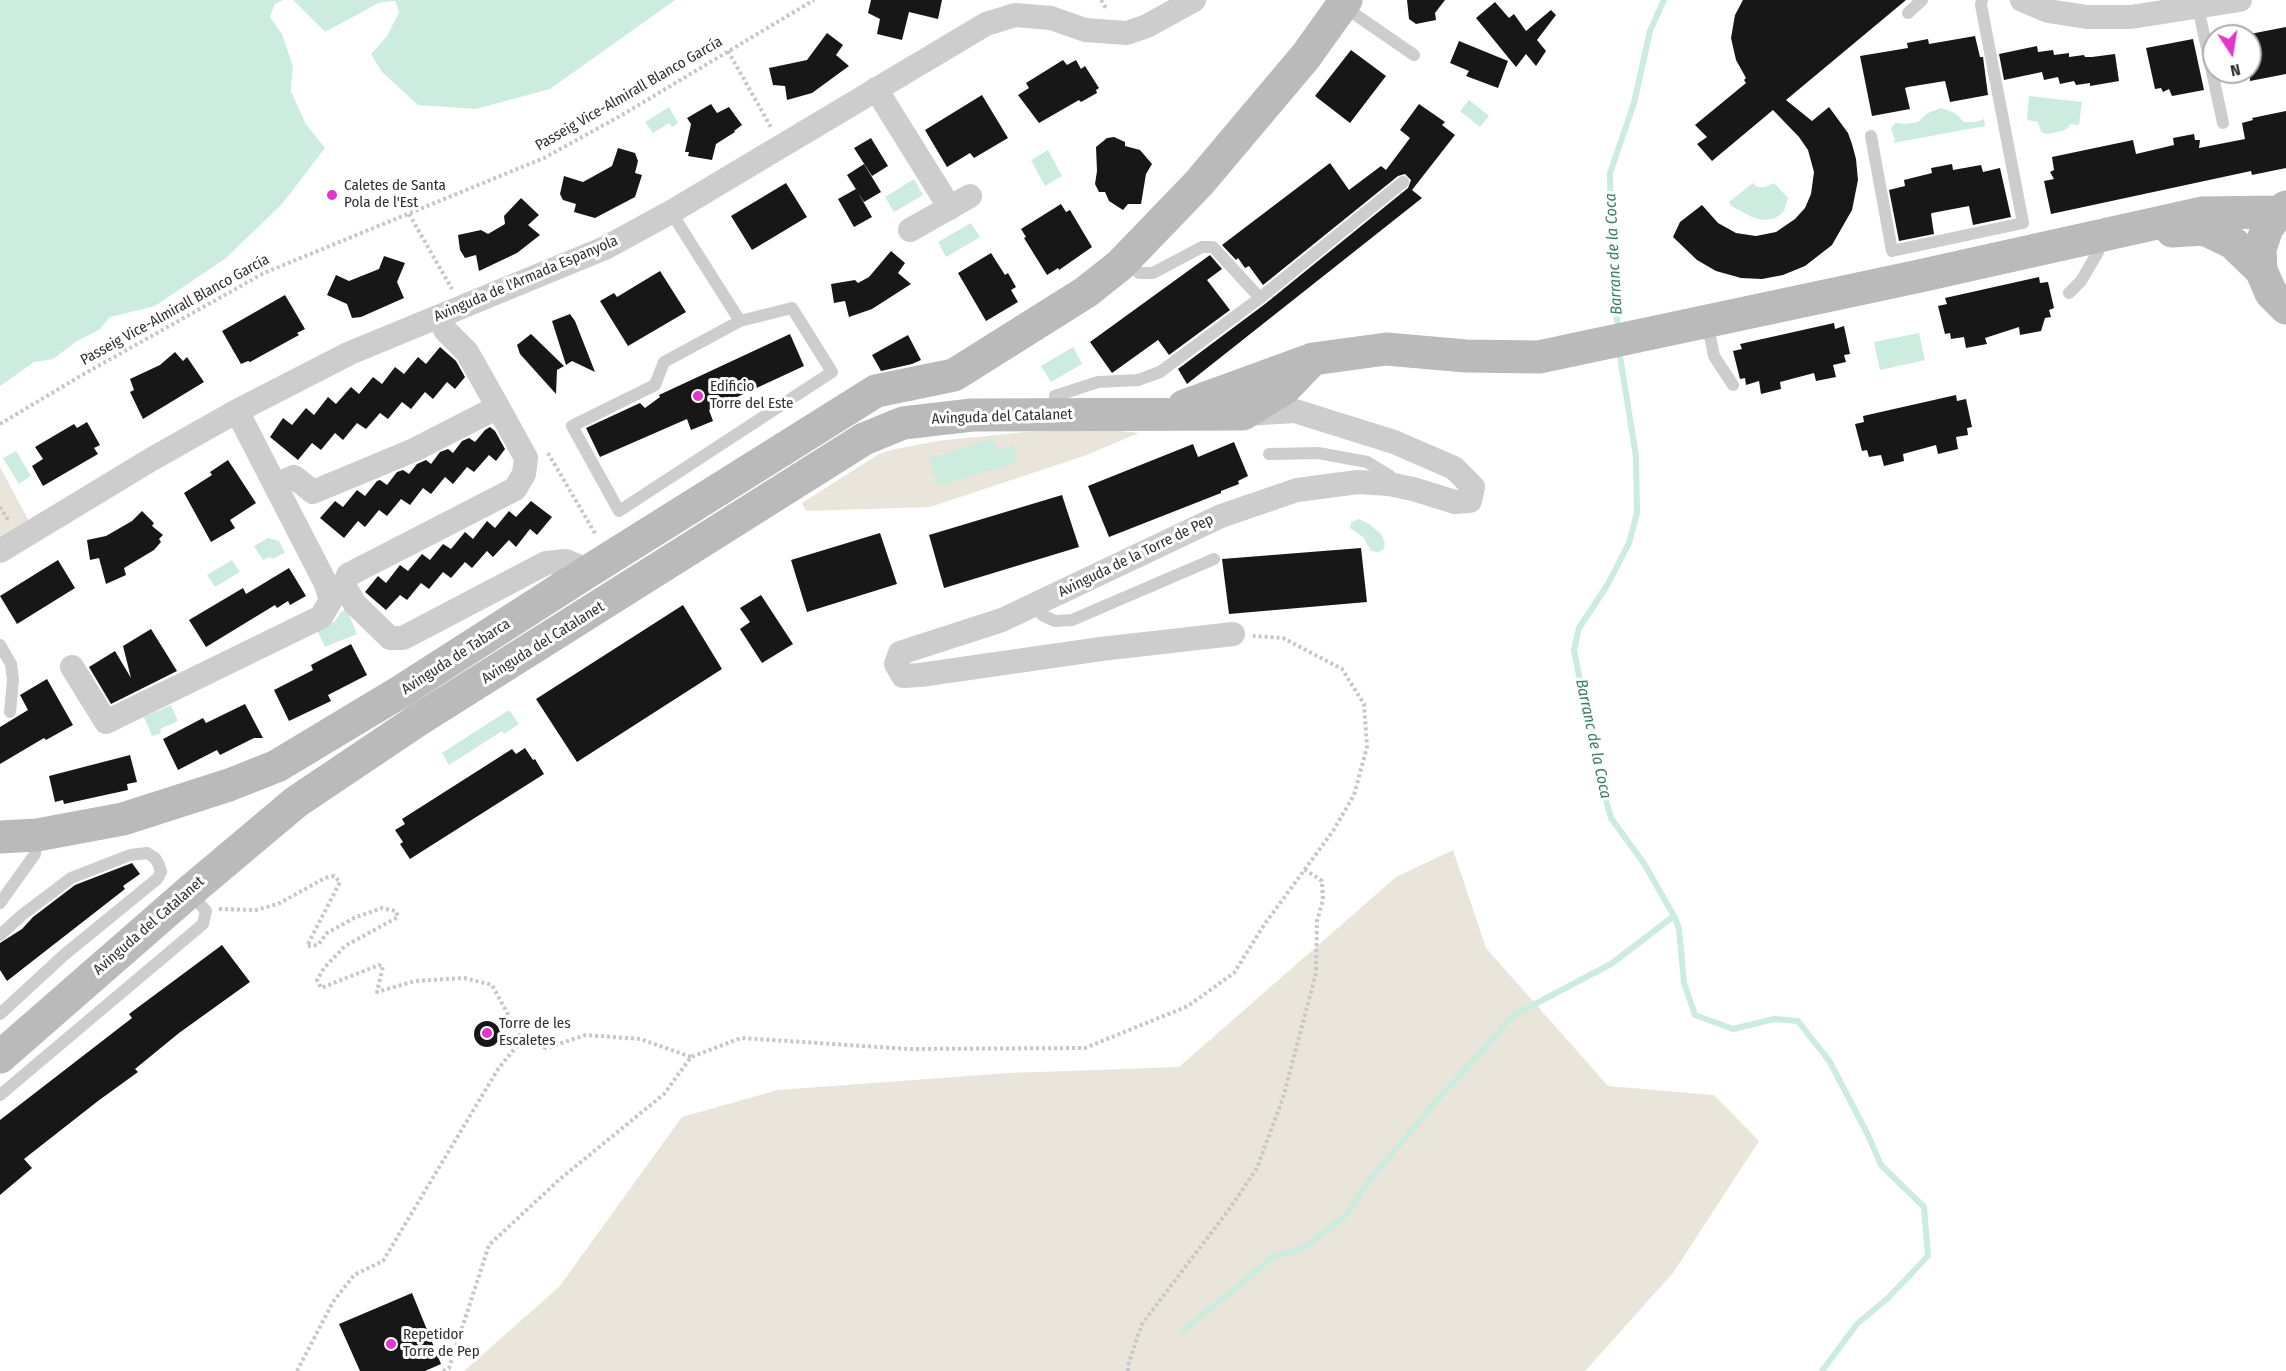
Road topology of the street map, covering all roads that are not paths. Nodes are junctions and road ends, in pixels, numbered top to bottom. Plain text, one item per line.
1 (1194, 0) edge
2 (1922, 0) edge
3 (1982, 0) edge
4 (2022, 0) edge
5 (2240, 0) edge
6 (1344, 3) edge
7 (2198, 7) junction
8 (1908, 13) dead end
9 (1414, 55) dead end
10 (876, 89) junction
11 (2223, 123) dead end
12 (1871, 136) dead end
13 (1403, 182) dead end
14 (2283, 209) edge
15 (671, 212) junction
16 (910, 230) dead end
17 (2103, 235) junction
18 (1124, 261) junction
19 (2261, 270) junction
20 (2069, 294) dead end
21 (1260, 298) junction
22 (2286, 308) edge
23 (438, 317) junction
24 (740, 321) junction
25 (1695, 322) junction
26 (1313, 359) junction
27 (1733, 386) dead end
28 (498, 407) junction
29 (237, 411) junction
30 (1164, 413) junction
31 (1243, 414) junction
32 (1054, 415) junction
33 (1269, 454) dead end
34 (1389, 484) junction
35 (276, 485) junction
36 (0, 551) edge
37 (1214, 560) dead end
38 (584, 574) junction
39 (1036, 604) junction
40 (1233, 634) road end
41 (0, 645) edge
42 (72, 667) dead end
43 (10, 712) dead end
44 (37, 835) junction
45 (0, 837) edge
46 (199, 883) junction
47 (1, 900) edge
48 (0, 935) edge
49 (0, 1014) edge
50 (1, 1055) edge
51 (0, 1095) edge

1 - 10 street, Avinguda de l'Armada Espanyola
2 - 8 lane
3 - 12 lane
4 - 7 street
5 - 7 street
6 - 9 lane
6 - 18 main road
7 - 11 lane
10 - 15 street, Avinguda de l'Armada Espanyola
10 - 16 street
13 - 21 lane
14 - 17 main road
14 - 19 main road
15 - 23 street, Avinguda de l'Armada Espanyola
15 - 24 lane
17 - 19 main road
17 - 20 lane
17 - 25 main road, Avinguda del Catalanet
18 - 21 lane
18 - 38 main road, Avinguda de Tabarca
19 - 22 main road
21 - 32 lane
23 - 28 street
23 - 29 street, Avinguda de l'Armada Espanyola
24 - 24 lane
25 - 26 main road, Avinguda del Catalanet
25 - 27 lane
26 - 30 main road, Avinguda del Catalanet
26 - 31 main road
28 - 35 street
28 - 38 street
29 - 35 street
29 - 36 street, Avinguda de l'Armada Espanyola
30 - 31 main road, Avinguda del Catalanet
30 - 32 main road, Avinguda del Catalanet
31 - 34 street, Avinguda de la Torre de Pep
32 - 46 main road, Avinguda del Catalanet
33 - 34 lane
34 - 39 street, Avinguda de la Torre de Pep
35 - 42 street
37 - 39 lane
38 - 44 main road, Avinguda de Tabarca
39 - 40 street, Avinguda de la Torre de Pep
41 - 43 lane
44 - 45 main road, Avinguda de Tabarca
44 - 47 lane
46 - 50 main road, Avinguda del Catalanet
46 - 51 lane
48 - 49 lane

